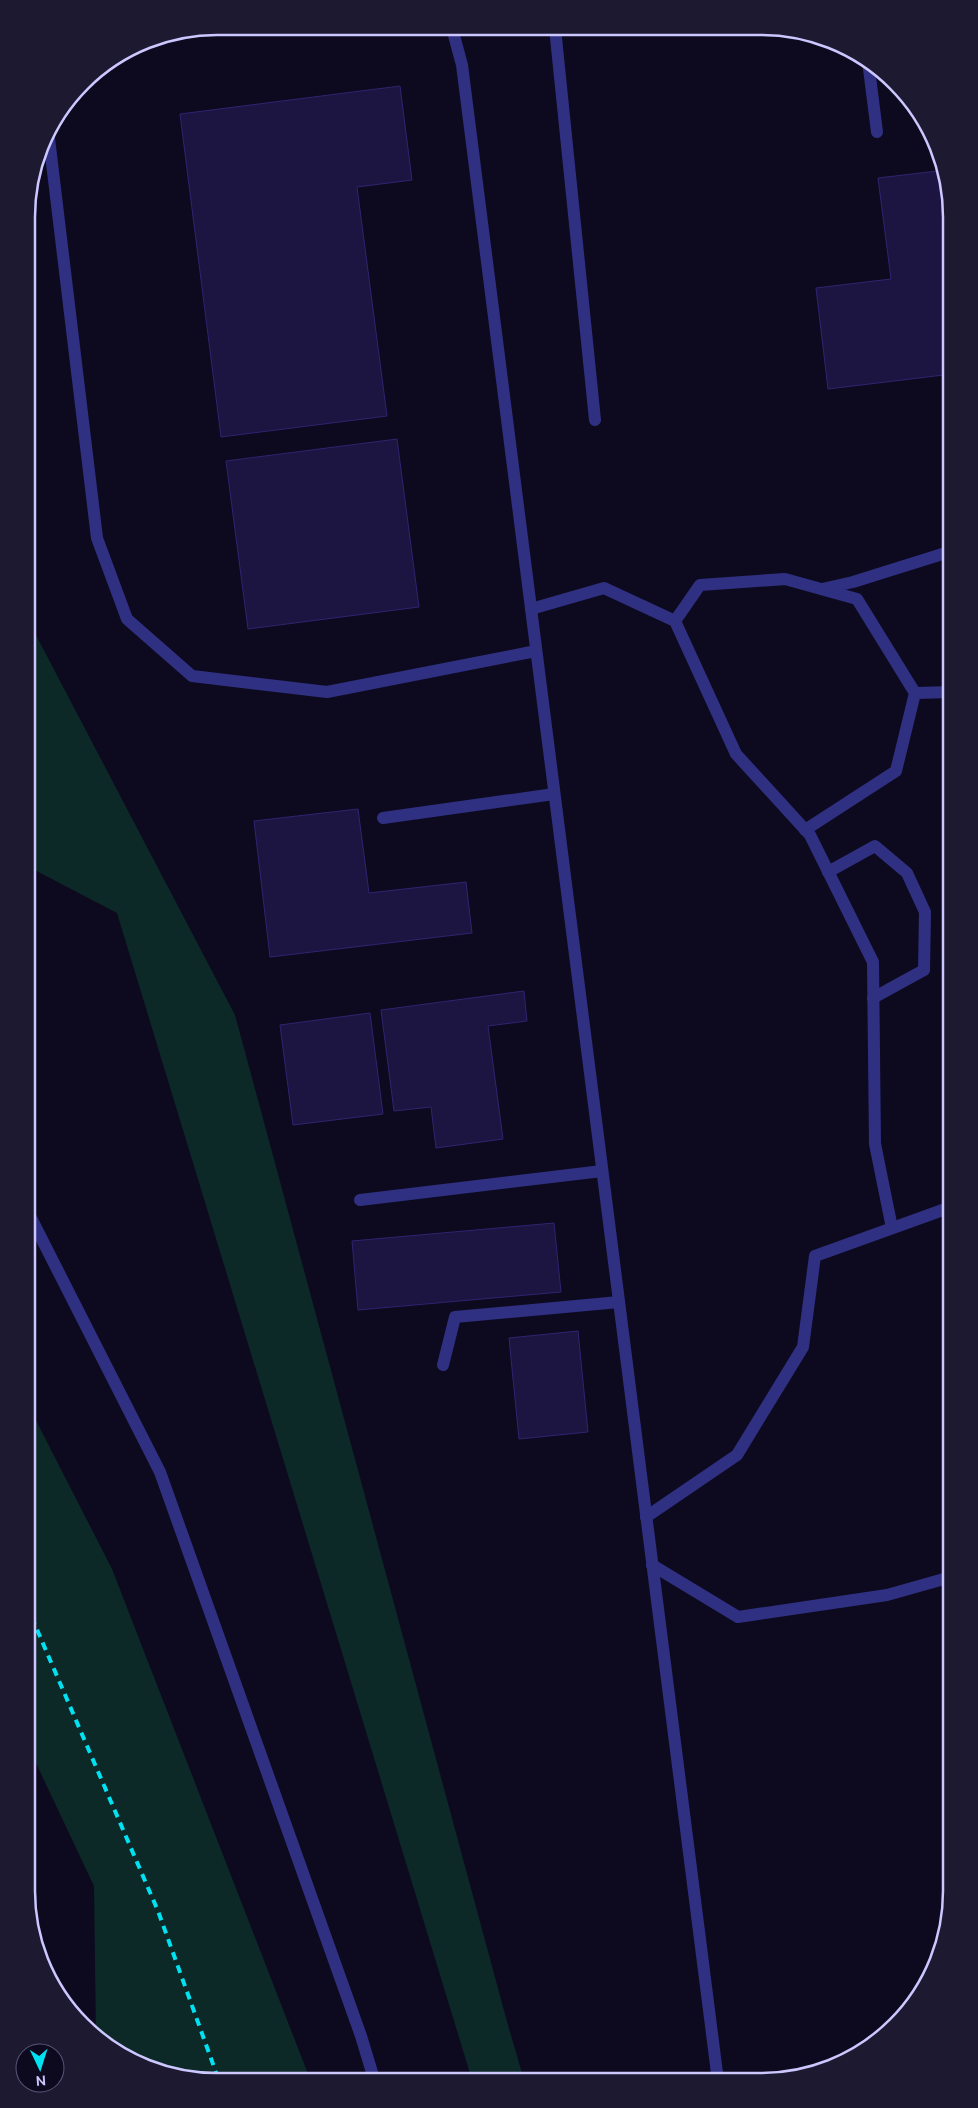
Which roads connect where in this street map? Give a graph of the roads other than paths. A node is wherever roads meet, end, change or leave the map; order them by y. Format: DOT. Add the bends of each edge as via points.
graph roads {
  1 [pos="454,35"];
  2 [pos="556,35"];
  3 [pos="869,71"];
  4 [pos="877,132"];
  5 [pos="50,145"];
  6 [pos="595,420"];
  7 [pos="943,554"];
  8 [pos="822,589"];
  9 [pos="531,609"];
  10 [pos="675,621"];
  11 [pos="536,651"];
  12 [pos="943,692"];
  13 [pos="915,693"];
  14 [pos="554,794"];
  15 [pos="384,818"];
  16 [pos="805,830"];
  17 [pos="828,872"];
  18 [pos="873,998"];
  19 [pos="602,1171"];
  20 [pos="360,1200"];
  21 [pos="943,1210"];
  22 [pos="35,1226"];
  23 [pos="892,1228"];
  24 [pos="619,1302"];
  25 [pos="443,1365"];
  26 [pos="646,1517"];
  27 [pos="652,1564"];
  28 [pos="943,1579"];
  29 [pos="372,2073"];
  30 [pos="717,2073"];
  1 -- 9 [label="street" via="462,65"];
  2 -- 6 [label="street"];
  3 -- 4 [label="street"];
  5 -- 11 [label="street" via="97,538 127,619 192,676 327,692"];
  7 -- 8 [label="street"];
  8 -- 10 [label="street" via="785,580 700,586"];
  8 -- 13 [label="street" via="857,599"];
  9 -- 10 [label="street" via="604,588"];
  9 -- 11 [label="street"];
  10 -- 16 [label="street" via="736,754"];
  11 -- 14 [label="street"];
  12 -- 13 [label="street"];
  13 -- 16 [label="street" via="896,771"];
  14 -- 15 [label="street"];
  14 -- 19 [label="street"];
  16 -- 17 [label="street"];
  17 -- 18 [label="street" via="873,962"];
  17 -- 18 [label="street" via="875,846 907,873 925,912 924,970"];
  18 -- 23 [label="street" via="875,1144"];
  19 -- 20 [label="street"];
  19 -- 24 [label="street"];
  21 -- 23 [label="street"];
  22 -- 29 [label="street" via="160,1472"];
  23 -- 26 [label="street" via="815,1256 802,1347 737,1455"];
  24 -- 25 [label="street" via="455,1316"];
  24 -- 26 [label="street"];
  26 -- 27 [label="street"];
  27 -- 28 [label="street" via="738,1617 887,1595"];
  27 -- 30 [label="street"];
}
